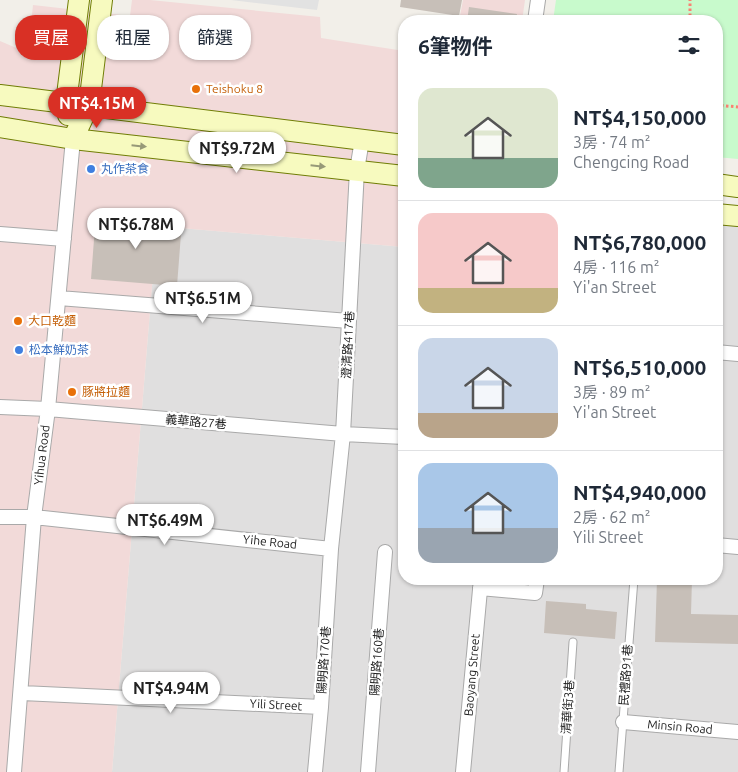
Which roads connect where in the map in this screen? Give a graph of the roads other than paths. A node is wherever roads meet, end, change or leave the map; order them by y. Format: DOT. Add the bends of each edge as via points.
graph roads {
  1 [pos="78,0"];
  2 [pos="102,0"];
  3 [pos="538,0"];
  4 [pos="535,15"];
  5 [pos="0,95"];
  6 [pos="66,103"];
  7 [pos="89,105"];
  8 [pos="0,127"];
  9 [pos="74,139"];
  10 [pos="362,140"];
  11 [pos="398,144"];
  12 [pos="358,170"];
  13 [pos="398,175"];
  14 [pos="723,185"];
  15 [pos="738,187"];
  16 [pos="723,215"];
  17 [pos="738,216"];
  18 [pos="0,234"];
  19 [pos="64,239"];
  20 [pos="59,298"];
  21 [pos="349,321"];
  22 [pos="723,353"];
  23 [pos="738,354"];
  24 [pos="0,407"];
  25 [pos="48,409"];
  26 [pos="343,434"];
  27 [pos="398,437"];
  28 [pos="0,517"];
  29 [pos="34,517"];
  30 [pos="723,546"];
  31 [pos="738,547"];
  32 [pos="331,549"];
  33 [pos="385,552"];
  34 [pos="481,585"];
  35 [pos="492,585"];
  36 [pos="536,585"];
  37 [pos="634,585"];
  38 [pos="572,642"];
  39 [pos="22,693"];
  40 [pos="321,707"];
  41 [pos="623,722"];
  42 [pos="738,732"];
  43 [pos="14,772"];
  44 [pos="315,772"];
  45 [pos="368,772"];
  46 [pos="462,772"];
  47 [pos="564,772"];
  48 [pos="619,772"];
  1 -- 6 [label="main road"];
  2 -- 7 [label="main road"];
  3 -- 4 [label="street"];
  5 -- 6 [label="main road"];
  6 -- 7 [label="main road"];
  6 -- 9 [label="main road"];
  7 -- 9 [label="main road"];
  7 -- 10 [label="main road"];
  8 -- 9 [label="main road"];
  9 -- 12 [label="main road, one-way"];
  9 -- 19 [label="street, Yihua Road"];
  10 -- 11 [label="main road"];
  10 -- 12 [label="street, 澄清路417巷"];
  12 -- 13 [label="main road"];
  12 -- 21 [label="street, 澄清路417巷"];
  14 -- 15 [label="main road"];
  16 -- 17 [label="main road"];
  18 -- 19 [label="street"];
  19 -- 20 [label="street, Yihua Road"];
  20 -- 21 [label="street"];
  20 -- 25 [label="street, Yihua Road"];
  21 -- 26 [label="street, 澄清路417巷"];
  22 -- 23 [label="street"];
  24 -- 25 [label="street, 義華路27巷"];
  25 -- 26 [label="street, 義華路27巷"];
  25 -- 29 [label="street, Yihua Road"];
  26 -- 27 [label="street, 義華路27巷"];
  26 -- 32 [label="street, 澄清路417巷"];
  28 -- 29 [label="street, Yihe Road"];
  29 -- 32 [label="street, Yihe Road"];
  29 -- 39 [label="street, Yihua Road"];
  30 -- 31 [label="street"];
  32 -- 40 [label="street, 陽明路170巷"];
  33 -- 45 [label="street, 陽明路160巷"];
  34 -- 46 [label="street, Baoyang Street"];
  35 -- 36 [label="street" via="535,593"];
  37 -- 41 [label="lane, 民禮路91巷"];
  38 -- 47 [label="lane, 清華街3巷"];
  39 -- 40 [label="street, Yili Street"];
  39 -- 43 [label="street, Yihua Road"];
  40 -- 44 [label="street, 陽明路170巷"];
  41 -- 42 [label="street, Minsin Road"];
  41 -- 48 [label="lane, 民禮路91巷"];
}
